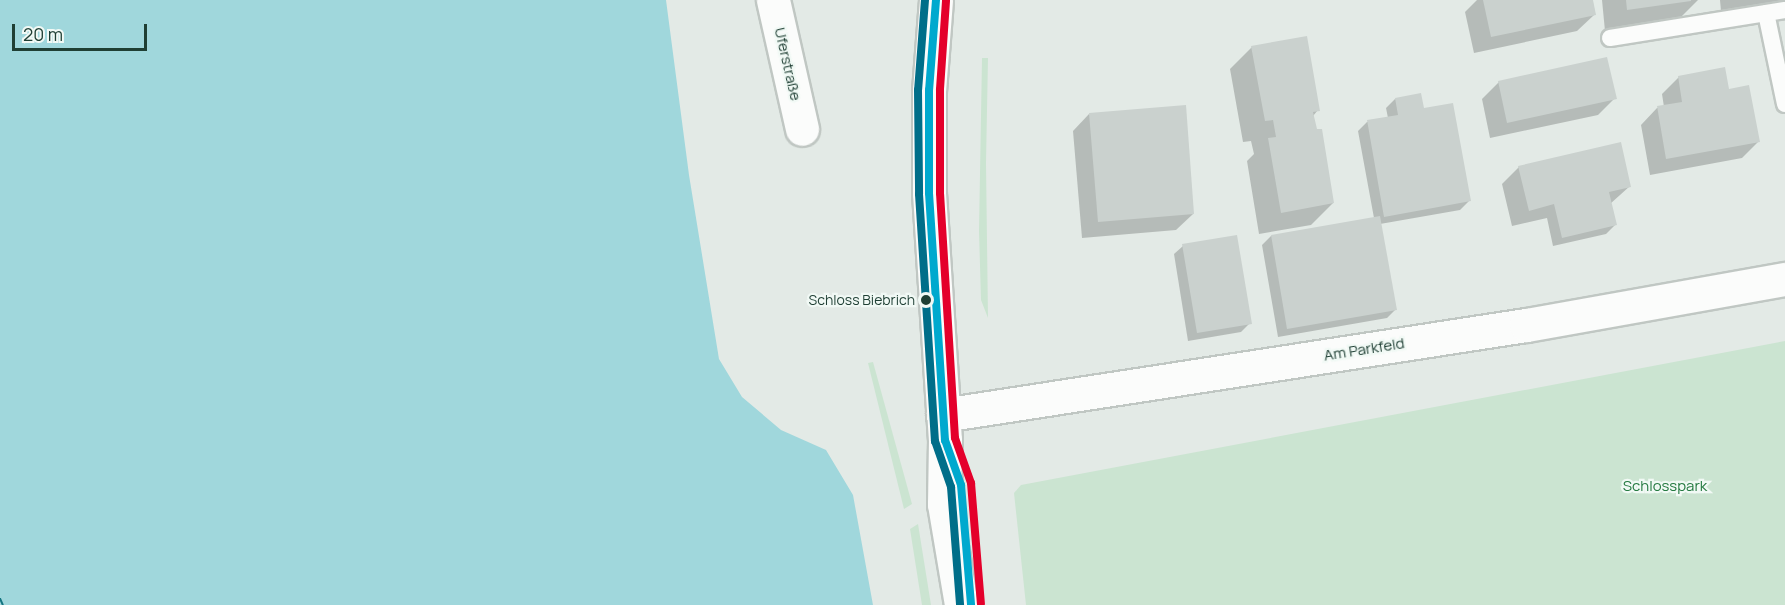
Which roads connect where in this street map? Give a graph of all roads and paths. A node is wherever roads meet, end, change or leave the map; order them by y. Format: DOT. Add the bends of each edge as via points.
graph roads {
  1 [pos="773,0"];
  2 [pos="936,0"];
  3 [pos="1785,10"];
  4 [pos="1766,13"];
  5 [pos="1610,38"];
  6 [pos="1785,104"];
  7 [pos="802,129"];
  8 [pos="1785,279"];
  9 [pos="944,427"];
  10 [pos="961,605"];
  11 [pos="971,605"];
  1 -- 7 [label="street, Uferstraße"];
  2 -- 9 [label="street" via="929,90 929,194"];
  3 -- 4 [label="lane"];
  4 -- 5 [label="lane"];
  4 -- 6 [label="lane"];
  8 -- 9 [label="street, Am Parkfeld"];
  9 -- 10 [label="street" via="944,504"];
  9 -- 11 [label="street" via="961,485"];
}
